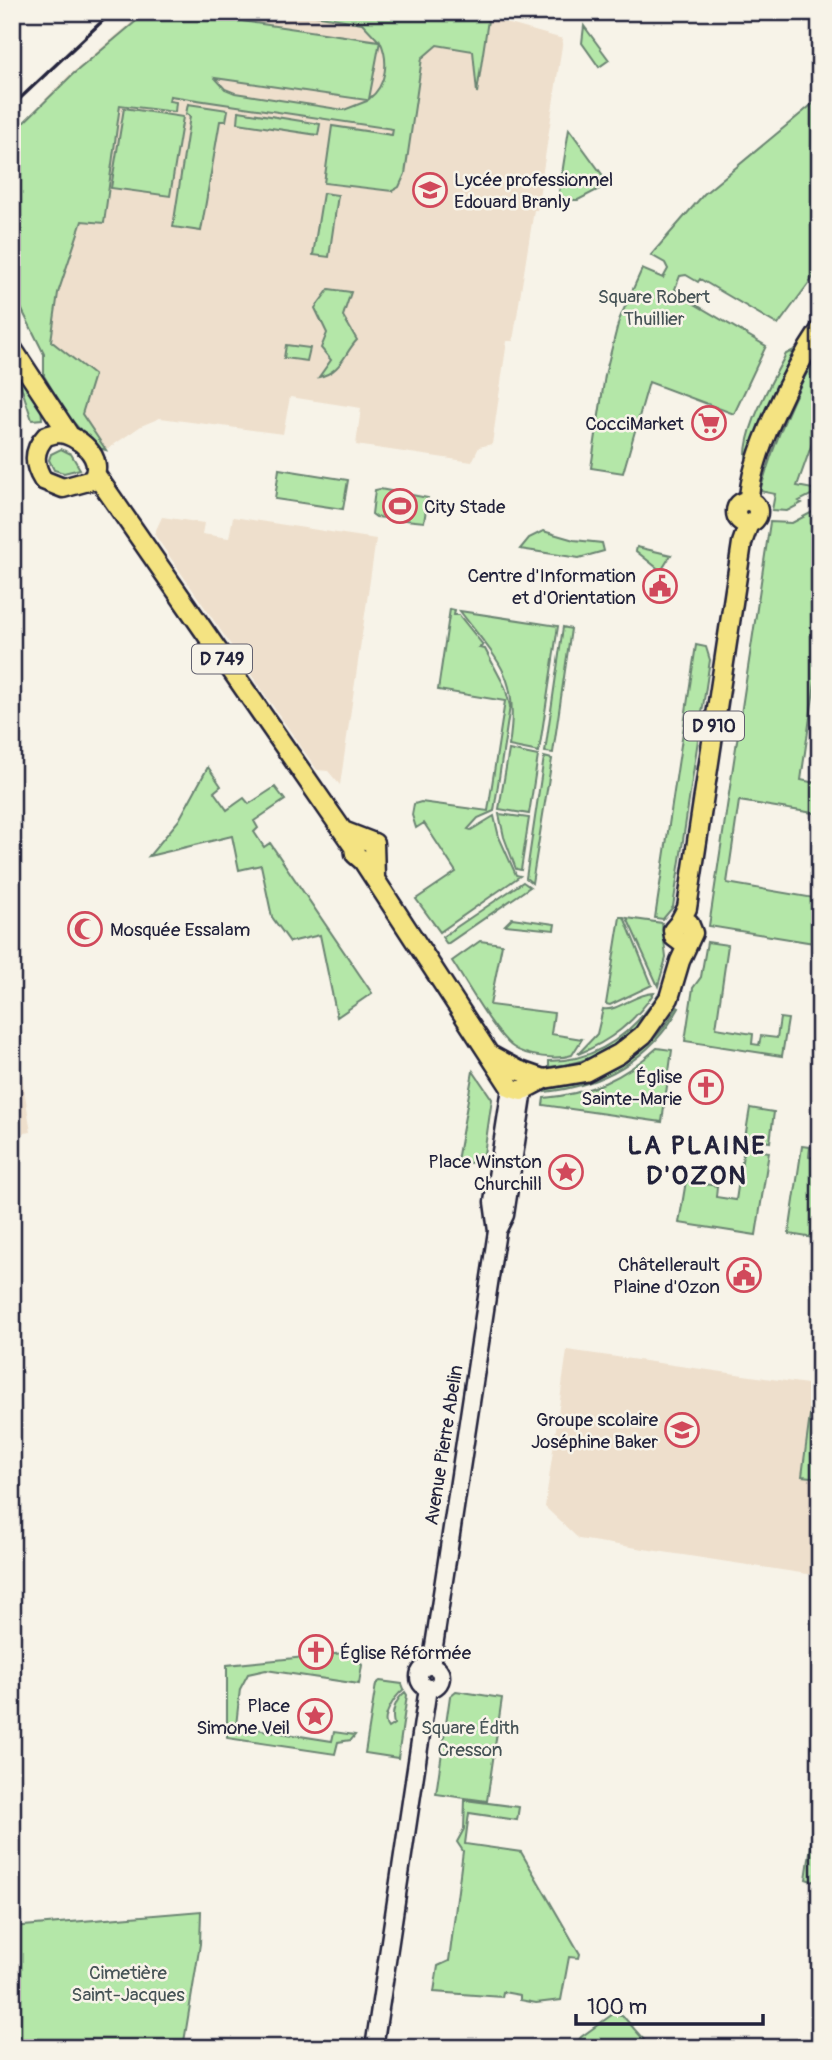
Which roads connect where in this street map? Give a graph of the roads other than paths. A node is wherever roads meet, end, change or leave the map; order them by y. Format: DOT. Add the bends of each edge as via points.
graph roads {
  1 [pos="820,330"];
  2 [pos="12,348"];
  3 [pos="46,395"];
  4 [pos="68,433"];
  5 [pos="46,436"];
  6 [pos="95,483"];
  7 [pos="519,1082"];
  8 [pos="374,2048"];
  1 -- 7 [label="main road, D 910" via="782,397 764,442 749,501 758,513 744,522 680,961 662,1011 631,1046 585,1072"];
  2 -- 3 [label="main road"];
  3 -- 4 [label="main road"];
  3 -- 5 [label="main road"];
  4 -- 5 [label="main road"];
  4 -- 6 [label="main road" via="95,463"];
  5 -- 6 [label="main road" via="35,457 43,480 63,488"];
  6 -- 7 [label="main road, D 749" via="340,830 363,851 375,880 492,1056"];
  7 -- 8 [label="main road, Avenue Pierre Abelin" via="494,1202 497,1231 431,1666 424,1667 419,1676 428,1688"];
}
